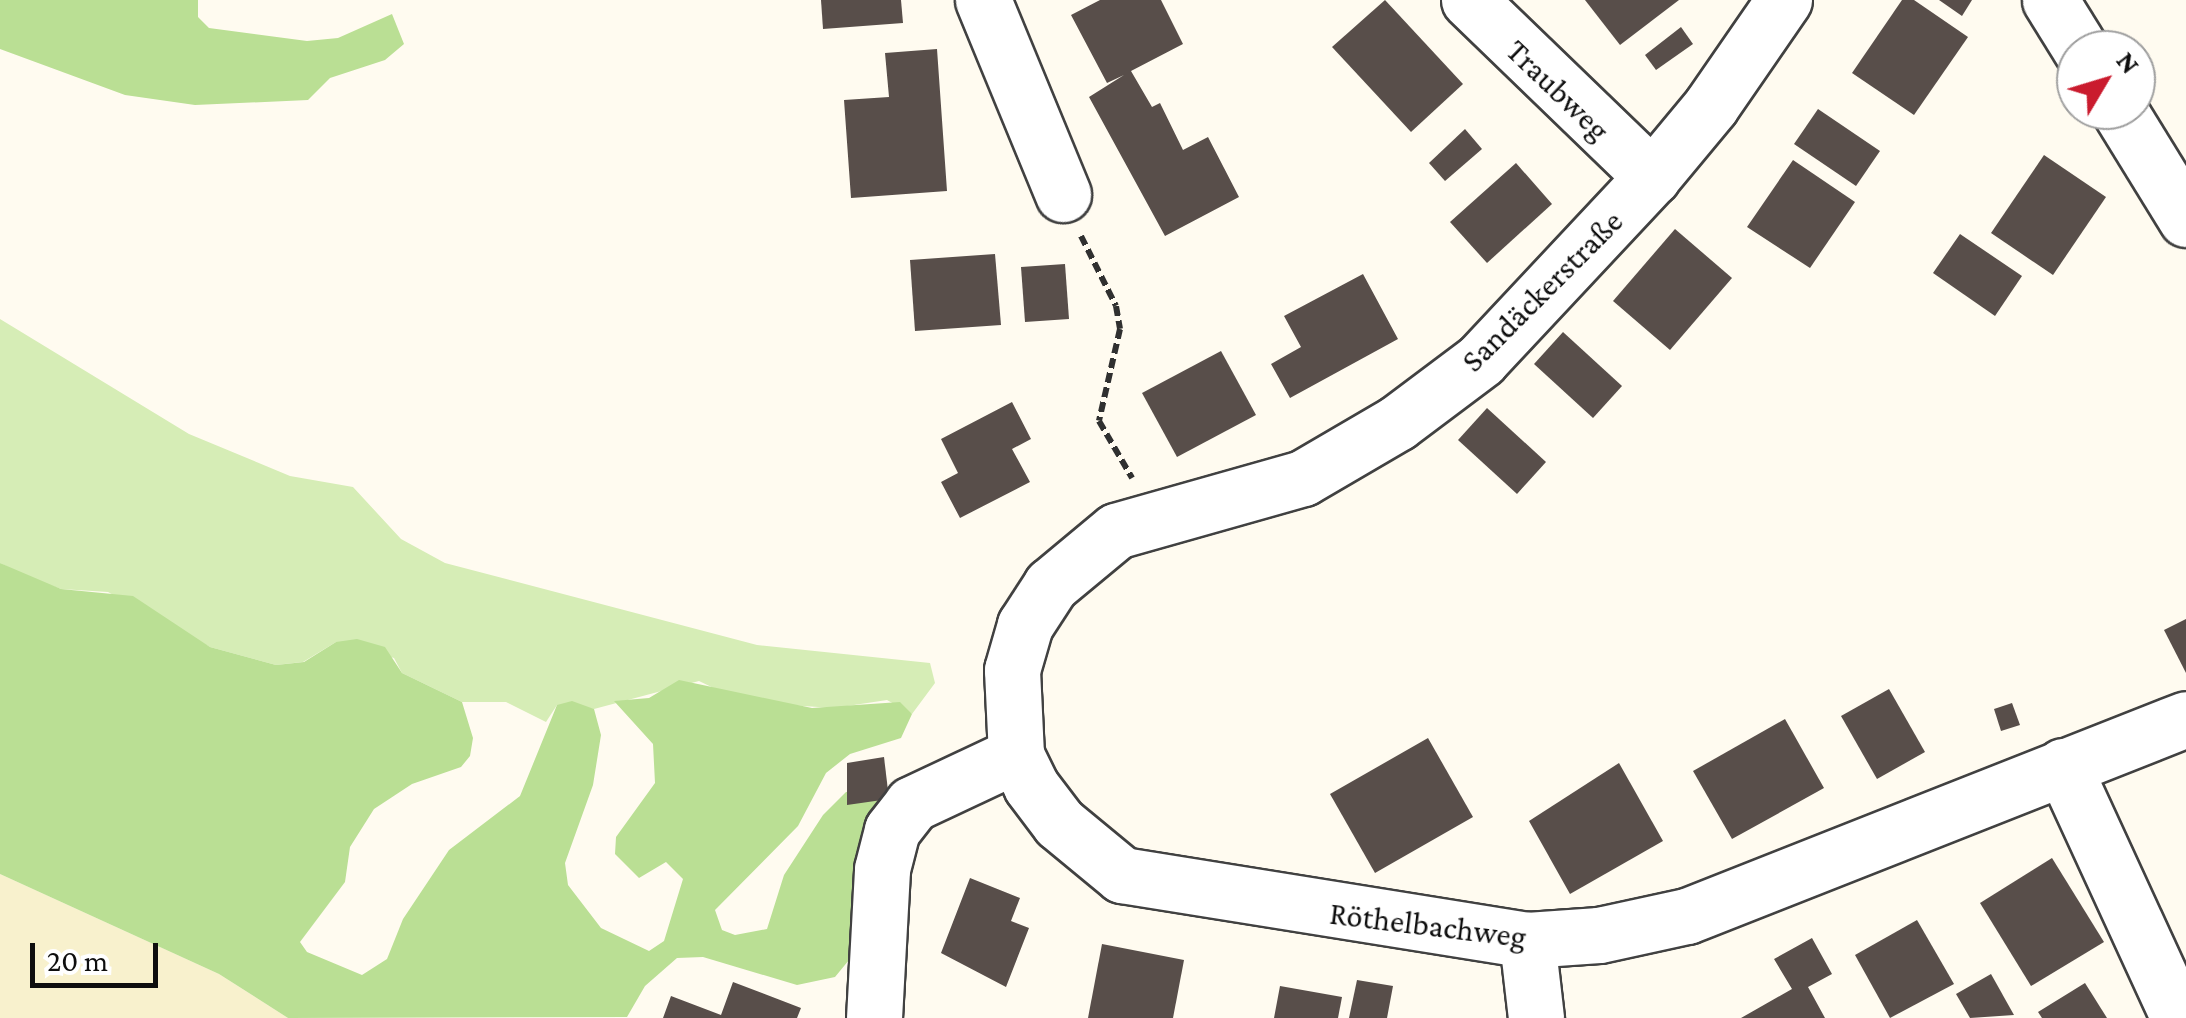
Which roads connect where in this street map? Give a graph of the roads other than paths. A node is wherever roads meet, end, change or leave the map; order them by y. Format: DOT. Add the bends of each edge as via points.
graph roads {
  1 [pos="984,0"];
  2 [pos="1468,0"];
  3 [pos="1784,0"];
  4 [pos="2050,0"];
  5 [pos="2069,30"];
  6 [pos="2131,130"];
  7 [pos="1652,176"];
  8 [pos="1063,194"];
  9 [pos="2186,220"];
  10 [pos="2186,719"];
  11 [pos="2063,766"];
  12 [pos="1024,770"];
  13 [pos="1527,940"];
  14 [pos="874,1018"];
  15 [pos="1536,1018"];
  16 [pos="2179,1018"];
  1 -- 8 [label="street"];
  2 -- 7 [label="street, Traubweg"];
  3 -- 7 [label="street, Sandäckerstraße" via="1711,106"];
  4 -- 5 [label="street"];
  6 -- 9 [label="street"];
  7 -- 12 [label="street, Sandäckerstraße" via="1480,360 1397,423 1303,478 1157,517 1081,555 1026,625 1012,670"];
  10 -- 11 [label="street, Röthelbachweg"];
  11 -- 13 [label="street, Röthelbachweg" via="1687,916"];
  11 -- 16 [label="street"];
  12 -- 13 [label="street, Röthelbachweg" via="1059,823 1122,875"];
  12 -- 14 [label="street" via="912,804 892,830 882,869"];
  13 -- 15 [label="street"];
}
